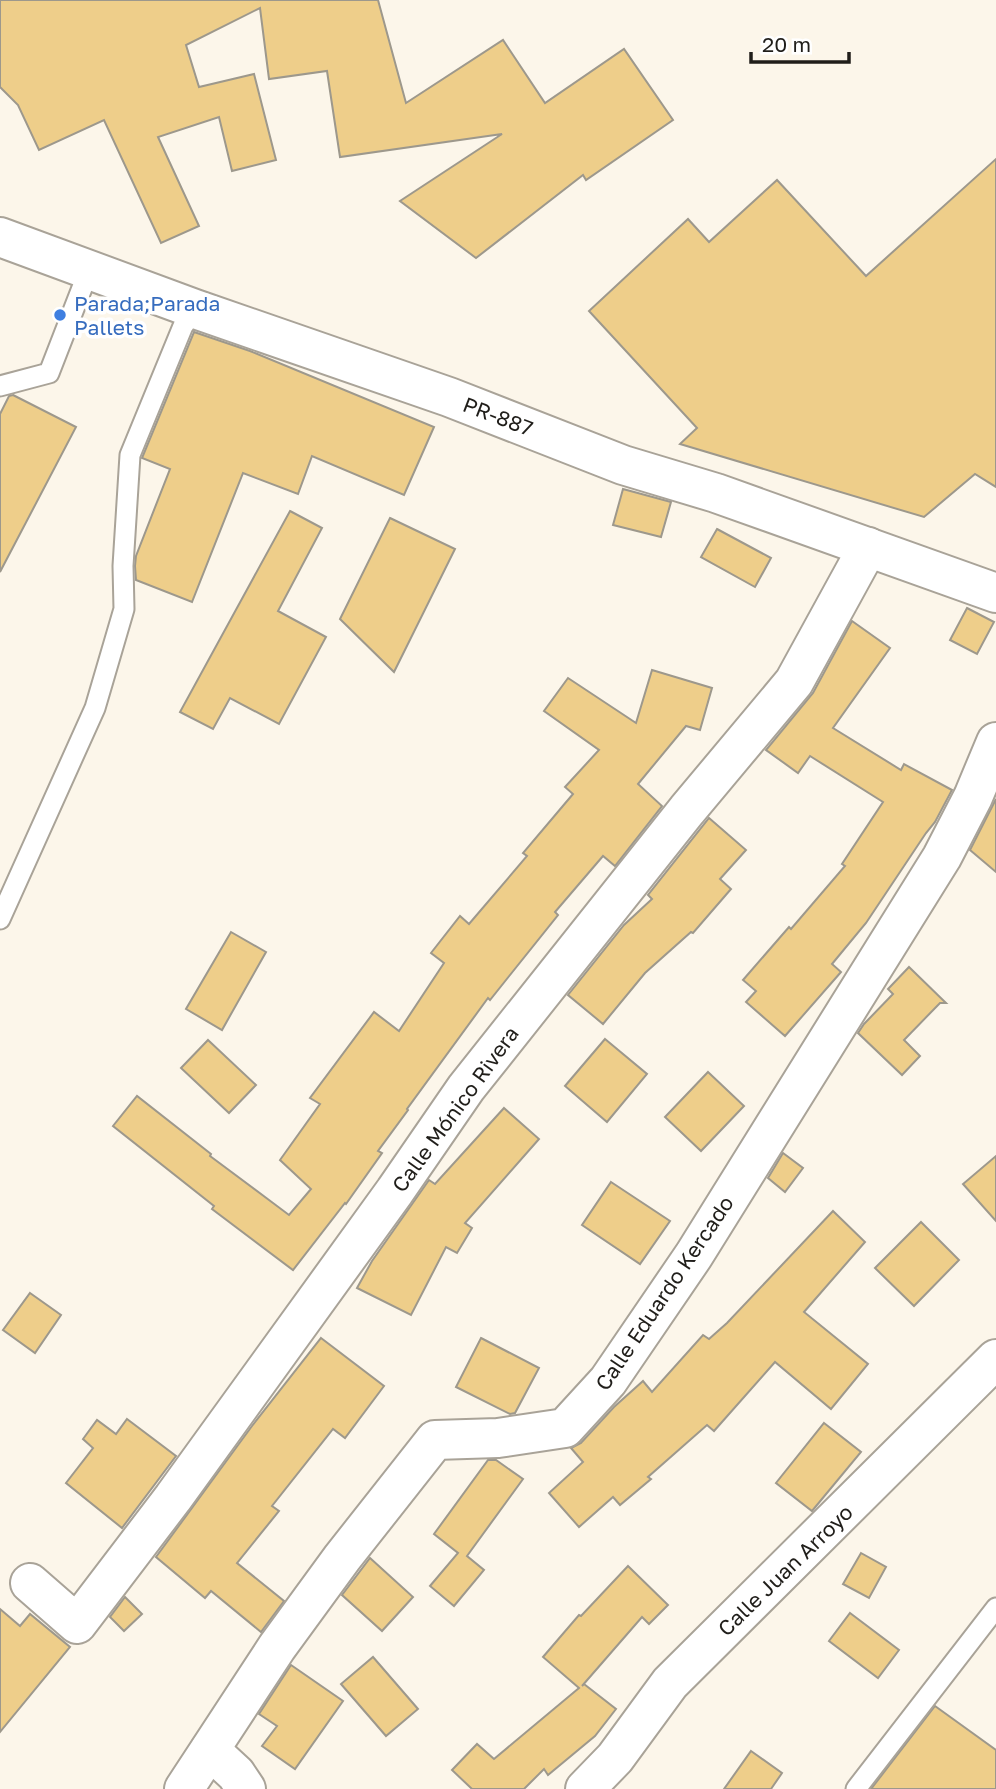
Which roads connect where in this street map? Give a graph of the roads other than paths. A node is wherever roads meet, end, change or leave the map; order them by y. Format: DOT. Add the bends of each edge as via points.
graph roads {
  1 [pos="0,237"];
  2 [pos="89,270"];
  3 [pos="195,309"];
  4 [pos="0,386"];
  5 [pos="868,547"];
  6 [pos="996,593"];
  7 [pos="996,742"];
  8 [pos="0,919"];
  9 [pos="996,1359"];
  10 [pos="30,1583"];
  11 [pos="996,1608"];
  12 [pos="210,1750"];
  13 [pos="184,1789"];
  14 [pos="246,1789"];
  15 [pos="585,1789"];
  16 [pos="856,1789"];
  1 -- 2 [label="street, PR-887"];
  2 -- 3 [label="street, PR-887"];
  2 -- 4 [label="lane" via="50,373"];
  3 -- 5 [label="street, PR-887" via="449,397 623,466 716,493"];
  3 -- 8 [label="lane" via="183,326 130,455 124,609 94,708"];
  5 -- 6 [label="street, PR-887"];
  5 -- 10 [label="street, Calle Mónico Rivera" via="794,682 466,1088 173,1498 77,1624"];
  7 -- 12 [label="street, Calle Eduardo Kercado" via="942,857 694,1255 608,1381 565,1428 498,1438 436,1440 277,1647"];
  9 -- 15 [label="street, Calle Juan Arroyo" via="670,1683 615,1758"];
  11 -- 16 [label="lane"];
  12 -- 13 [label="street, Calle Eduardo Kercado"];
  12 -- 14 [label="street"];
}
